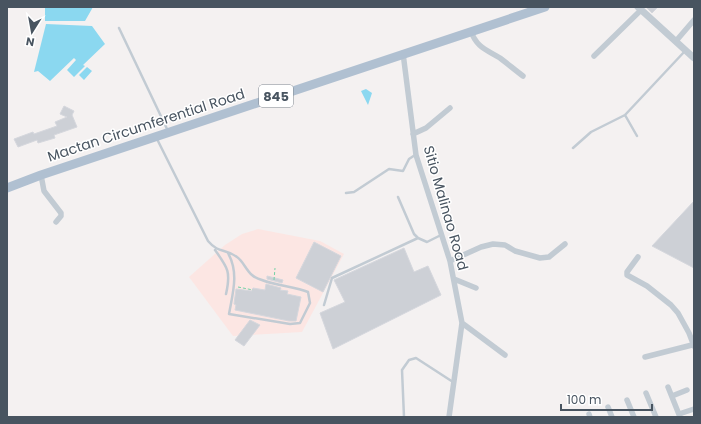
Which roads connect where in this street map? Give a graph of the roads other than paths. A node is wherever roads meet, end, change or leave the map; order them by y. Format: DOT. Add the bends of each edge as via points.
graph roads {
  1 [pos="545,7"];
  2 [pos="639,8"];
  3 [pos="694,20"];
  4 [pos="119,28"];
  5 [pos="471,31"];
  6 [pos="676,41"];
  7 [pos="686,50"];
  8 [pos="403,53"];
  9 [pos="594,56"];
  10 [pos="694,58"];
  11 [pos="523,76"];
  12 [pos="450,108"];
  13 [pos="625,115"];
  14 [pos="169,132"];
  15 [pos="413,134"];
  16 [pos="637,136"];
  17 [pos="156,137"];
  18 [pos="573,148"];
  19 [pos="416,155"];
  20 [pos="41,175"];
  21 [pos="7,188"];
  22 [pos="346,193"];
  23 [pos="398,197"];
  24 [pos="56,222"];
  25 [pos="443,234"];
  26 [pos="418,238"];
  27 [pos="565,244"];
  28 [pos="215,249"];
  29 [pos="228,252"];
  30 [pos="638,257"];
  31 [pos="450,261"];
  32 [pos="454,279"];
  33 [pos="476,288"];
  34 [pos="226,294"];
  35 [pos="324,305"];
  36 [pos="462,323"];
  37 [pos="693,346"];
  38 [pos="506,355"];
  39 [pos="645,357"];
  40 [pos="453,382"];
  41 [pos="668,387"];
  42 [pos="687,390"];
  43 [pos="646,393"];
  44 [pos="672,396"];
  45 [pos="627,400"];
  46 [pos="608,408"];
  47 [pos="694,409"];
  48 [pos="680,416"];
  49 [pos="404,417"];
  50 [pos="449,417"];
  51 [pos="612,417"];
  52 [pos="634,417"];
  53 [pos="656,417"];
  1 -- 5 [label="main road, Mactan Circumferential Road / 845"];
  2 -- 6 [label="street"];
  2 -- 9 [label="street"];
  3 -- 6 [label="street"];
  4 -- 14 [label="lane"];
  5 -- 8 [label="main road, Mactan Circumferential Road / 845"];
  5 -- 11 [label="street" via="473,40 482,50 499,58"];
  6 -- 7 [label="street"];
  7 -- 10 [label="street"];
  7 -- 13 [label="lane"];
  8 -- 14 [label="main road, Mactan Circumferential Road / 845"];
  8 -- 15 [label="street, Sitio Malinao Road"];
  12 -- 15 [label="street" via="426,128"];
  13 -- 16 [label="lane"];
  13 -- 18 [label="lane" via="591,132"];
  14 -- 17 [label="main road, Mactan Circumferential Road / 845"];
  15 -- 19 [label="street, Sitio Malinao Road"];
  17 -- 20 [label="main road, Mactan Circumferential Road / 845"];
  17 -- 28 [label="lane" via="208,241"];
  19 -- 22 [label="lane" via="409,159 403,171 389,169 354,192"];
  19 -- 25 [label="street, Sitio Malinao Road"];
  20 -- 21 [label="main road, Mactan Circumferential Road / 845"];
  20 -- 24 [label="street" via="44,191 61,213"];
  23 -- 26 [label="lane"];
  25 -- 26 [label="lane" via="428,242"];
  25 -- 31 [label="street, Sitio Malinao Road"];
  26 -- 35 [label="lane" via="332,278"];
  27 -- 31 [label="street" via="550,257 540,258 515,251 505,245 494,244"];
  28 -- 29 [label="lane"];
  28 -- 34 [label="lane" via="227,266 229,278"];
  29 -- 29 [label="lane" via="237,257 253,276 308,292 310,302 300,323 290,324 229,314 235,281 233,263"];
  30 -- 37 [label="street" via="626,272 627,275 647,286 675,309 689,333"];
  31 -- 32 [label="street, Sitio Malinao Road"];
  32 -- 33 [label="street"];
  32 -- 36 [label="street, Sitio Malinao Road"];
  36 -- 38 [label="street"];
  36 -- 40 [label="street, Sitio Malinao Road"];
  37 -- 39 [label="street"];
  40 -- 49 [label="lane" via="416,358 409,360 402,370"];
  40 -- 50 [label="street, Sitio Malinao Road"];
  41 -- 44 [label="street"];
  42 -- 44 [label="street"];
  43 -- 53 [label="street"];
  44 -- 48 [label="street"];
  45 -- 52 [label="street"];
  46 -- 51 [label="street"];
  47 -- 48 [label="street"];
}
